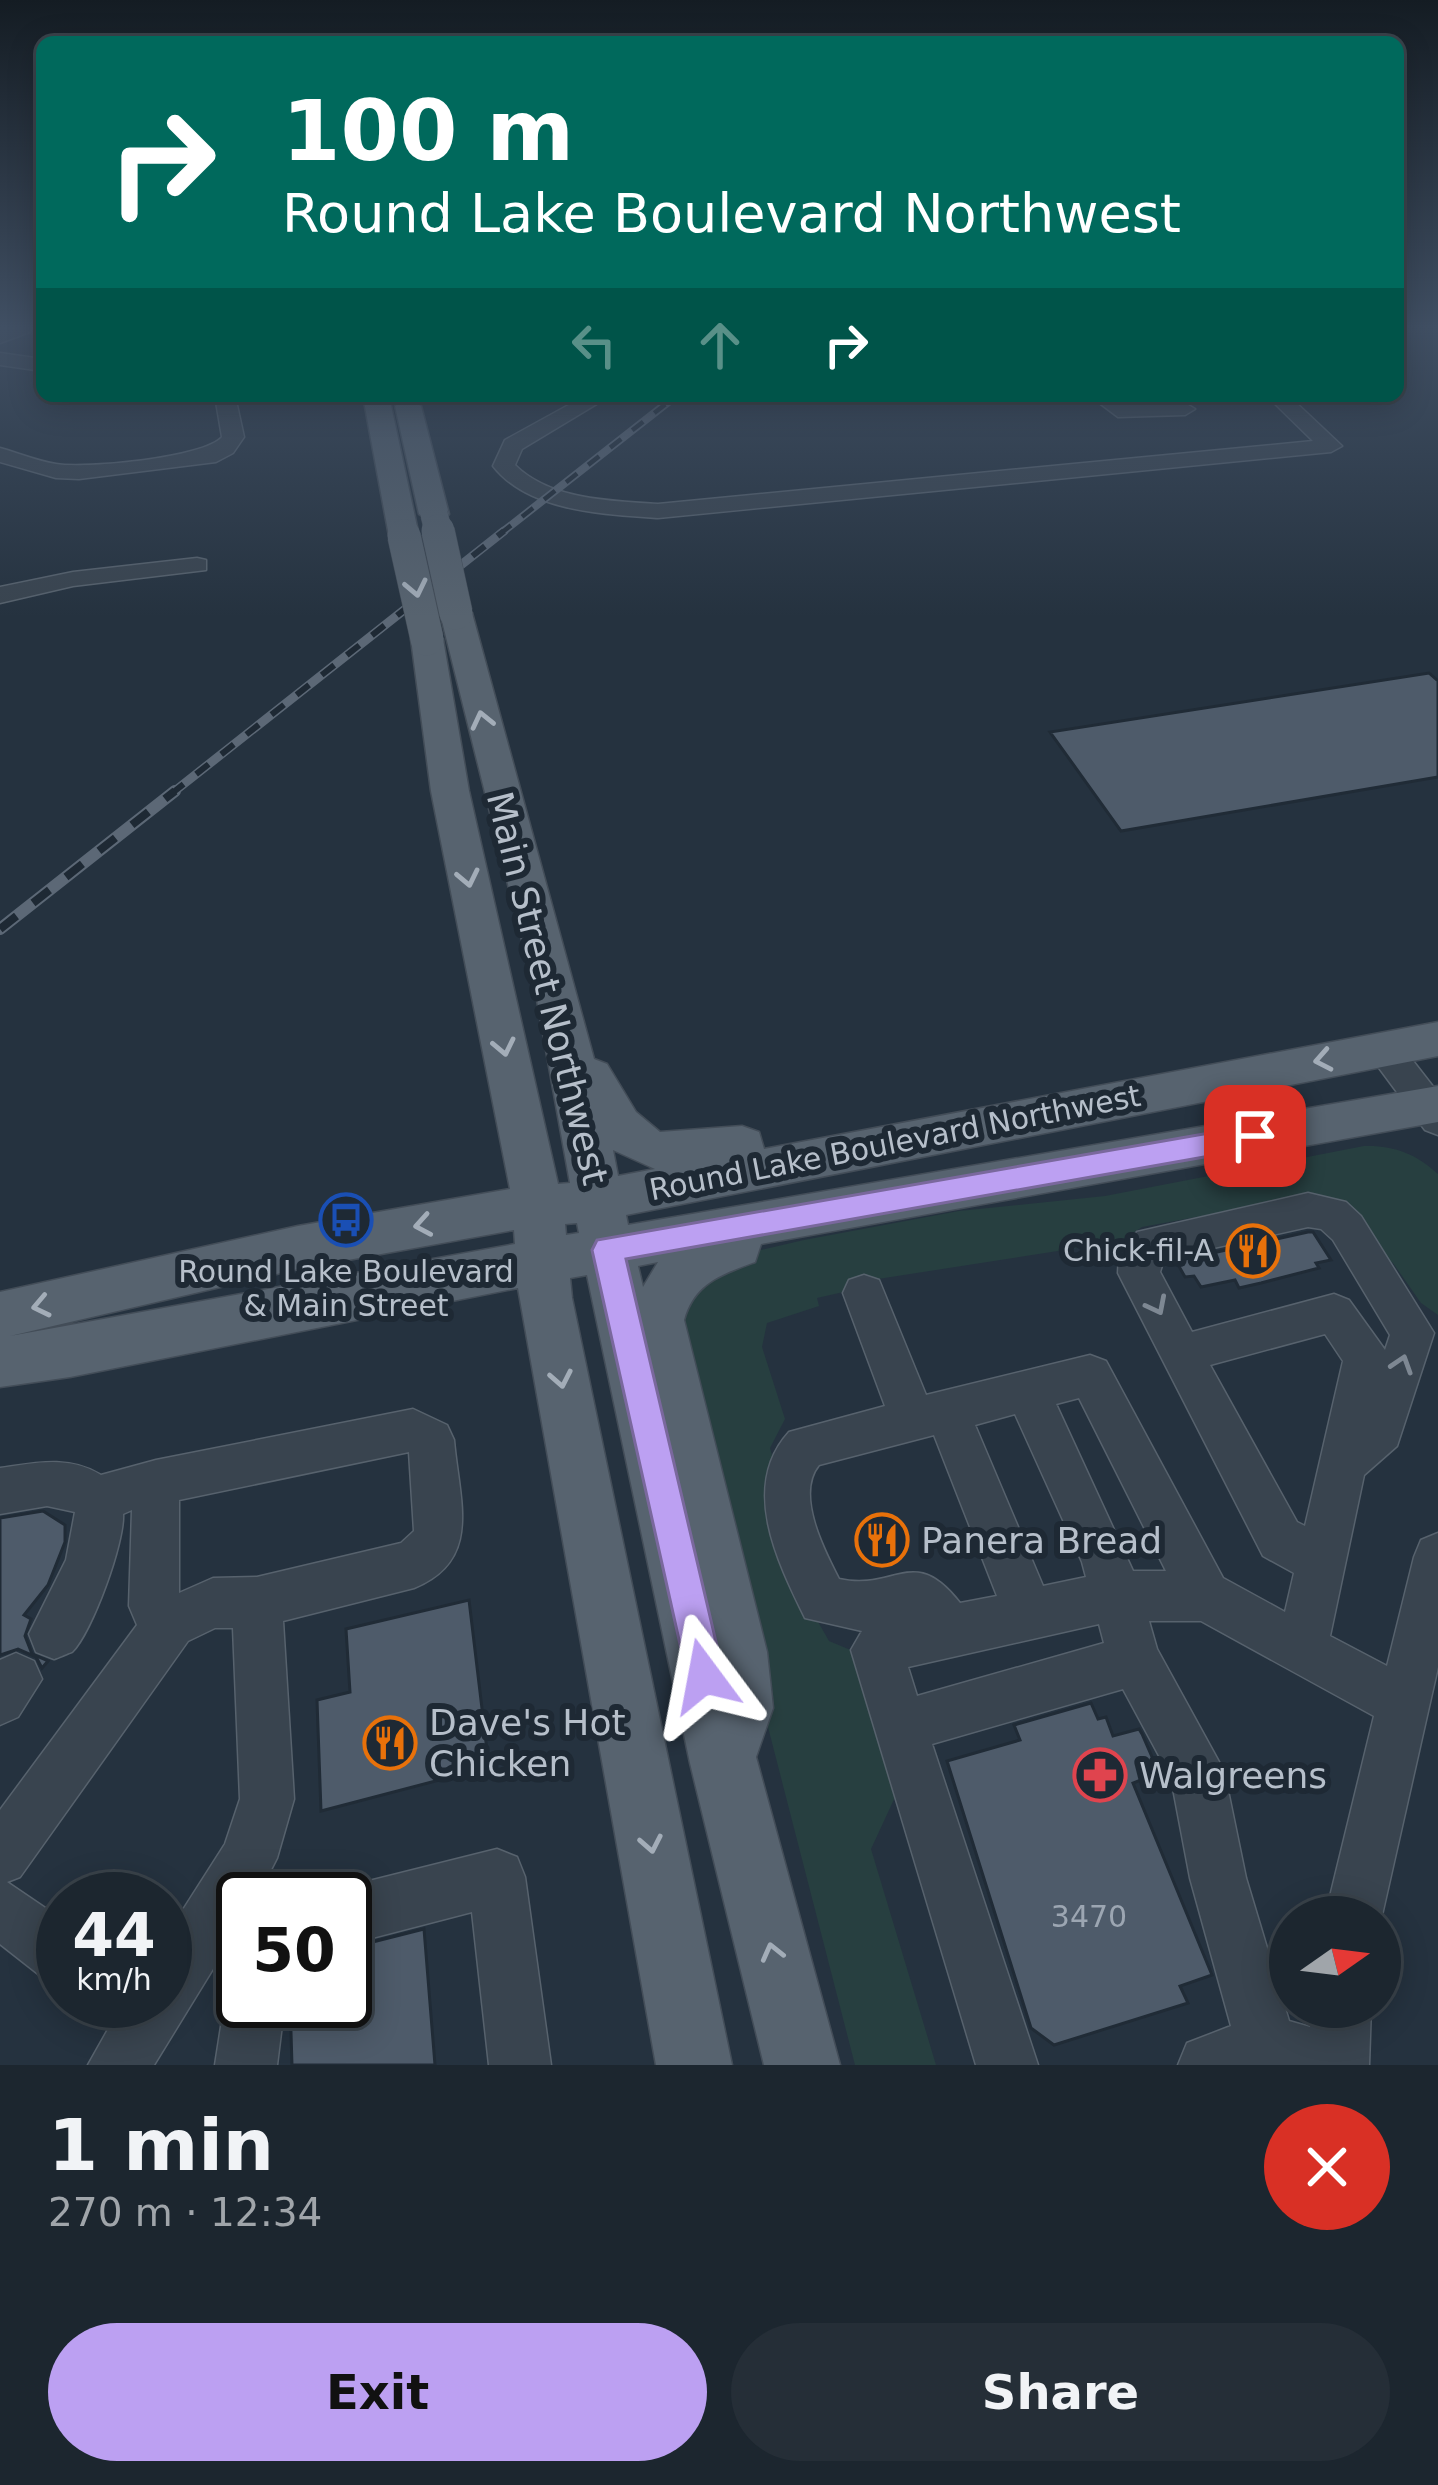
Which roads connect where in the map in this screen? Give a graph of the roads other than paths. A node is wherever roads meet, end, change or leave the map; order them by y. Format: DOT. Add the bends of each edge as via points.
graph roads {
  1 [pos="231,424"];
  2 [pos="382,424"];
  3 [pos="413,424"];
  4 [pos="550,424"];
  5 [pos="1201,424"];
  6 [pos="1308,424"];
  7 [pos="0,455"];
  8 [pos="1234,455"];
  9 [pos="196,566"];
  10 [pos="0,595"];
  11 [pos="441,626"];
  12 [pos="1438,1039"];
  13 [pos="568,1047"];
  14 [pos="1383,1049"];
  15 [pos="1434,1110"];
  16 [pos="1048,1112"];
  17 [pos="873,1203"];
  18 [pos="604,1225"];
  19 [pos="539,1234"];
  20 [pos="864,1293"];
  21 [pos="0,1315"];
  22 [pos="1181,1354"];
  23 [pos="0,1362"];
  24 [pos="1027,1391"];
  25 [pos="930,1416"];
  26 [pos="1345,1461"];
  27 [pos="155,1482"];
  28 [pos="0,1491"];
  29 [pos="97,1503"];
  30 [pos="1438,1557"];
  31 [pos="1318,1560"];
  32 [pos="1113,1596"];
  33 [pos="1205,1596"];
  34 [pos="257,1602"];
  35 [pos="1029,1614"];
  36 [pos="170,1623"];
  37 [pos="950,1631"];
  38 [pos="54,1634"];
  39 [pos="1302,1649"];
  40 [pos="1135,1660"];
  41 [pos="1404,1704"];
  42 [pos="900,1727"];
  43 [pos="724,1763"];
  44 [pos="0,1857"];
  45 [pos="1359,1896"];
  46 [pos="0,1908"];
  47 [pos="372,1909"];
  48 [pos="36,1935"];
  49 [pos="192,1943"];
  50 [pos="251,2028"];
  51 [pos="1339,2028"];
  52 [pos="1266,2044"];
  53 [pos="246,2065"];
  54 [pos="520,2065"];
  55 [pos="694,2065"];
  56 [pos="802,2065"];
  57 [pos="1007,2065"];
  58 [pos="1210,2065"];
  59 [pos="1335,2065"];
  1 -- 7 [label="street" via="225,448 208,457 56,472"];
  2 -- 11 [label="main road, one-way, bridge" via="404,536"];
  3 -- 11 [label="main road, bridge" via="434,514"];
  4 -- 8 [label="street" via="513,445 504,466 510,476 597,503 676,512"];
  5 -- 8 [label="street"];
  6 -- 8 [label="street" via="1331,446"];
  9 -- 10 [label="street"];
  13 -- 11 [label="main road, Main Street Northwest, one-way"];
  11 -- 19 [label="main road, Main Street Northwest, one-way" via="450,791"];
  12 -- 14 [label="main road, Round Lake Boulevard Northwest"];
  13 -- 16 [label="main road" via="586,1065 617,1129 646,1150 693,1153 976,1109"];
  13 -- 18 [label="main road, Main Street Northwest"];
  14 -- 15 [label="street"];
  14 -- 16 [label="main road, Round Lake Boulevard Northwest, one-way"];
  15 -- 17 [label="main road, Round Lake Boulevard Northwest"];
  16 -- 18 [label="main road, Round Lake Boulevard Northwest"];
  17 -- 18 [label="main road, Round Lake Boulevard Northwest"];
  17 -- 43 [label="main road" via="835,1223 700,1256 661,1300 657,1320 735,1652 740,1708"];
  18 -- 19 [label="main road, Round Lake Boulevard Northwest"];
  18 -- 43 [label="main road, Main Street Northwest"];
  19 -- 21 [label="main road, Round Lake Boulevard Northwest, one-way" via="370,1234"];
  19 -- 23 [label="main road, Round Lake Boulevard Northwest" via="91,1349"];
  19 -- 55 [label="main road, Main Street Northwest, one-way"];
  20 -- 25 [label="street"];
  22 -- 26 [label="street" via="1334,1313 1366,1357"];
  26 -- 22 [label="street, one-way" via="1381,1431 1412,1334 1332,1214 1309,1210 1152,1244 1140,1255 1139,1273"];
  22 -- 31 [label="street" via="1280,1539"];
  24 -- 25 [label="street"];
  24 -- 32 [label="street" via="1105,1559"];
  24 -- 33 [label="street" via="1090,1375"];
  25 -- 35 [label="street"];
  25 -- 37 [label="street" via="805,1447 789,1467 789,1500 823,1600 853,1606 923,1596"];
  26 -- 31 [label="street"];
  27 -- 29 [label="street"];
  27 -- 34 [label="street" via="413,1430 431,1440 439,1541 428,1554"];
  27 -- 36 [label="street" via="154,1606"];
  28 -- 29 [label="street" via="47,1480 73,1485"];
  29 -- 38 [label="street" via="103,1524 96,1553"];
  30 -- 41 [label="street"];
  31 -- 39 [label="street"];
  32 -- 33 [label="street"];
  32 -- 35 [label="street"];
  32 -- 40 [label="street"];
  33 -- 39 [label="street"];
  34 -- 36 [label="street" via="212,1603"];
  34 -- 49 [label="street" via="267,1798 249,1858"];
  35 -- 37 [label="street"];
  36 -- 44 [label="street"];
  37 -- 42 [label="street" via="877,1650"];
  39 -- 41 [label="street"];
  40 -- 42 [label="street"];
  40 -- 52 [label="street" via="1197,1771"];
  41 -- 45 [label="street"];
  42 -- 57 [label="street"];
  56 -- 43 [label="main road, Main Street Northwest, one-way"];
  46 -- 48 [label="street"];
  47 -- 54 [label="street" via="496,1877"];
  50 -- 53 [label="street"];
  51 -- 59 [label="street"];
  52 -- 58 [label="street"];
  52 -- 59 [label="street"];
}
